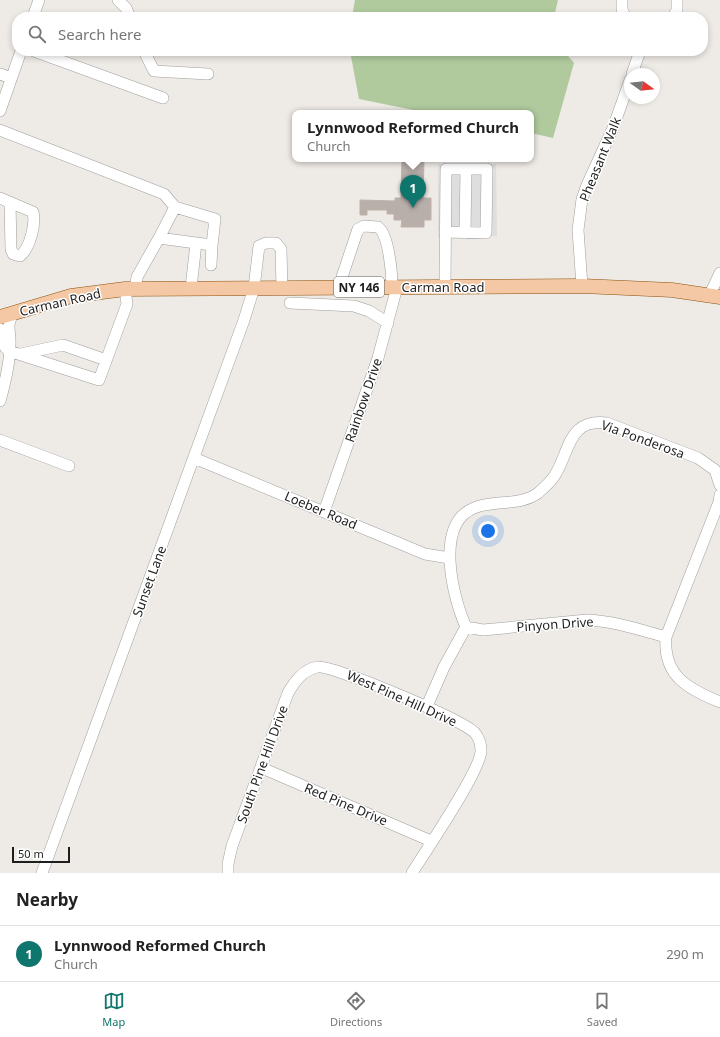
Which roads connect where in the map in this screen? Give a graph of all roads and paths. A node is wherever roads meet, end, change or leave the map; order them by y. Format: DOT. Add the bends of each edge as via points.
graph roads {
  1 [pos="39,0"];
  2 [pos="118,0"];
  3 [pos="622,0"];
  4 [pos="677,0"];
  5 [pos="35,12"];
  6 [pos="128,12"];
  7 [pos="623,12"];
  8 [pos="676,12"];
  9 [pos="19,56"];
  10 [pos="48,56"];
  11 [pos="146,56"];
  12 [pos="638,56"];
  13 [pos="634,68"];
  14 [pos="0,74"];
  15 [pos="208,74"];
  16 [pos="11,78"];
  17 [pos="624,96"];
  18 [pos="163,98"];
  19 [pos="0,111"];
  20 [pos="0,130"];
  21 [pos="466,169"];
  22 [pos="175,206"];
  23 [pos="445,232"];
  24 [pos="465,233"];
  25 [pos="158,238"];
  26 [pos="196,243"];
  27 [pos="212,245"];
  28 [pos="210,265"];
  29 [pos="720,273"];
  30 [pos="582,286"];
  31 [pos="342,287"];
  32 [pos="395,287"];
  33 [pos="444,287"];
  34 [pos="191,288"];
  35 [pos="254,288"];
  36 [pos="282,288"];
  37 [pos="130,289"];
  38 [pos="715,296"];
  39 [pos="290,303"];
  40 [pos="14,312"];
  41 [pos="0,317"];
  42 [pos="388,323"];
  43 [pos="0,329"];
  44 [pos="9,351"];
  45 [pos="20,354"];
  46 [pos="106,360"];
  47 [pos="0,401"];
  48 [pos="0,440"];
  49 [pos="194,458"];
  50 [pos="68,466"];
  51 [pos="720,485"];
  52 [pos="720,495"];
  53 [pos="324,512"];
  54 [pos="449,558"];
  55 [pos="466,627"];
  56 [pos="666,637"];
  57 [pos="316,667"];
  58 [pos="720,702"];
  59 [pos="427,706"];
  60 [pos="262,768"];
  61 [pos="431,841"];
  62 [pos="42,873"];
  63 [pos="228,873"];
  64 [pos="412,873"];
  1 -- 5 [label="street"];
  2 -- 6 [label="street"];
  3 -- 7 [label="street"];
  4 -- 8 [label="street"];
  9 -- 16 [label="street"];
  10 -- 18 [label="street"];
  11 -- 15 [label="street" via="154,71"];
  12 -- 13 [label="street"];
  14 -- 16 [label="street"];
  16 -- 19 [label="street"];
  17 -- 30 [label="street, Pheasant Walk" via="582,199 578,230"];
  20 -- 22 [label="street" via="164,194"];
  21 -- 23 [label="street" via="446,169"];
  21 -- 24 [label="street"];
  21 -- 24 [label="street" via="487,169 486,233"];
  22 -- 25 [label="street"];
  22 -- 27 [label="street" via="216,219"];
  23 -- 24 [label="street"];
  23 -- 33 [label="street"];
  25 -- 26 [label="street"];
  25 -- 37 [label="street"];
  26 -- 27 [label="street"];
  26 -- 34 [label="street"];
  27 -- 28 [label="street"];
  29 -- 38 [label="street"];
  30 -- 33 [label="main road, Carman Road / NY 146"];
  30 -- 38 [label="main road, Carman Road / NY 146" via="672,290"];
  31 -- 32 [label="main road, Carman Road / NY 146"];
  31 -- 32 [label="street, Rainbow Drive" via="342,277 358,229 364,226 378,227 384,234"];
  31 -- 36 [label="main road, Carman Road / NY 146"];
  32 -- 33 [label="main road, Carman Road / NY 146"];
  32 -- 42 [label="street, Rainbow Drive"];
  34 -- 35 [label="main road, Carman Road / NY 146"];
  34 -- 37 [label="main road, Carman Road / NY 146"];
  35 -- 36 [label="main road, Carman Road / NY 146"];
  35 -- 36 [label="street, Sunset Lane" via="259,246 266,243 276,243 281,248"];
  35 -- 49 [label="street, Sunset Lane"];
  37 -- 40 [label="main road, Carman Road / NY 146" via="71,296"];
  37 -- 46 [label="street"];
  39 -- 42 [label="street" via="354,306 369,311"];
  40 -- 41 [label="main road, Carman Road / NY 146"];
  40 -- 44 [label="street" via="9,321"];
  42 -- 53 [label="street, Rainbow Drive"];
  43 -- 44 [label="street" via="5,347"];
  44 -- 45 [label="street"];
  44 -- 47 [label="street" via="7,375"];
  45 -- 46 [label="street" via="63,345"];
  45 -- 46 [label="street" via="99,380"];
  48 -- 50 [label="street"];
  49 -- 53 [label="street, Loeber Road"];
  49 -- 62 [label="street, Sunset Lane"];
  51 -- 54 [label="street, Via Ponderosa" via="715,470 698,458 607,423 587,424 574,435 555,475 537,494 474,508 465,513 457,522 451,537"];
  52 -- 56 [label="street"];
  53 -- 54 [label="street, Loeber Road" via="425,554"];
  54 -- 55 [label="street, Via Ponderosa" via="457,600"];
  55 -- 56 [label="street, Pinyon Drive" via="483,630 587,620 621,624"];
  55 -- 59 [label="street" via="446,662"];
  56 -- 58 [label="street" via="668,660 674,673 699,694"];
  57 -- 59 [label="street, West Pine Hill Drive" via="341,672"];
  57 -- 60 [label="street, South Pine Hill Drive" via="297,678 288,692"];
  59 -- 61 [label="street, West Pine Hill Drive" via="474,732 482,750 467,784"];
  60 -- 61 [label="street, Red Pine Drive"];
  60 -- 63 [label="street, South Pine Hill Drive" via="232,846"];
  61 -- 64 [label="street"];
}
